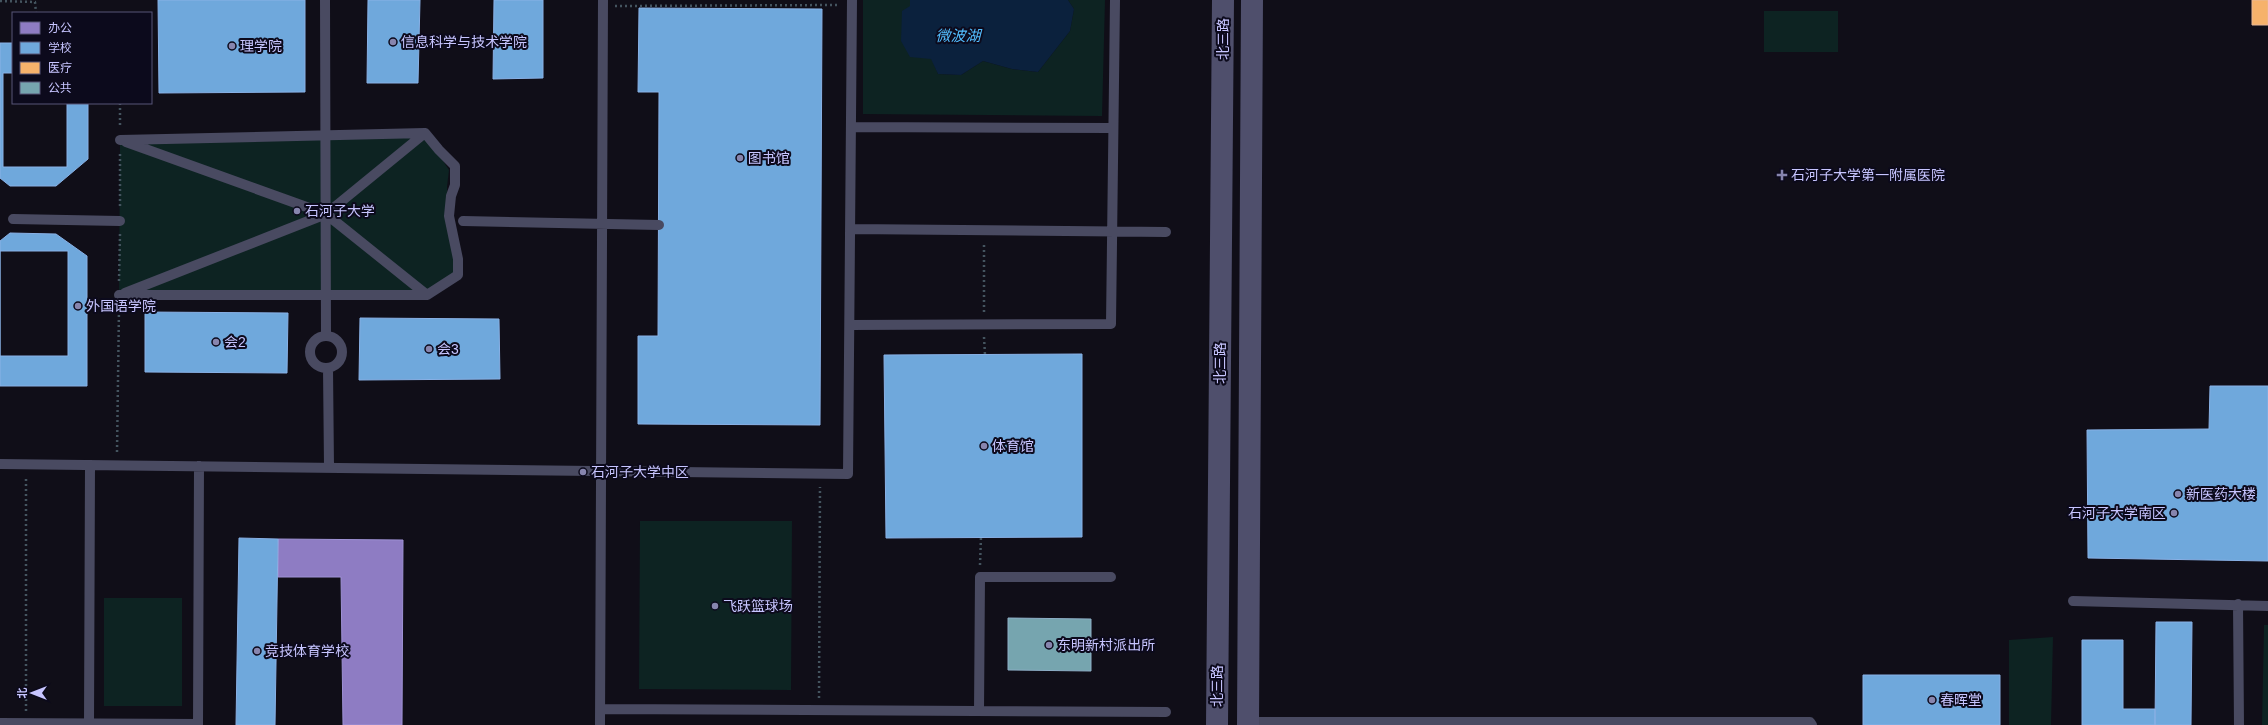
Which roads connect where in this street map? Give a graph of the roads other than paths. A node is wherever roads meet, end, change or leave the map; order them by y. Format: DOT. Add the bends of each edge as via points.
graph roads {
  1 [pos="325,0"];
  2 [pos="1115,0"];
  3 [pos="1223,0"];
  4 [pos="1252,0"];
  5 [pos="602,3"];
  6 [pos="852,3"];
  7 [pos="851,127"];
  8 [pos="1113,128"];
  9 [pos="425,133"];
  10 [pos="325,136"];
  11 [pos="326,214"];
  12 [pos="13,219"];
  13 [pos="463,221"];
  14 [pos="120,222"];
  15 [pos="601,224"];
  16 [pos="659,225"];
  17 [pos="850,228"];
  18 [pos="1112,231"];
  19 [pos="1166,232"];
  20 [pos="326,296"];
  21 [pos="427,296"];
  22 [pos="850,325"];
  23 [pos="326,335"];
  24 [pos="328,368"];
  25 [pos="0,464"];
  26 [pos="90,465"];
  27 [pos="199,466"];
  28 [pos="329,468"];
  29 [pos="599,471"];
  30 [pos="1111,577"];
  31 [pos="2073,601"];
  32 [pos="2238,604"];
  33 [pos="2268,606"];
  34 [pos="600,709"];
  35 [pos="979,711"];
  36 [pos="1166,712"];
  37 [pos="0,723"];
  38 [pos="90,724"];
  39 [pos="198,724"];
  40 [pos="1248,724"];
  41 [pos="600,725"];
  42 [pos="1217,725"];
  43 [pos="1812,725"];
  44 [pos="2239,725"];
  1 -- 10 [label="lane"];
  2 -- 8 [label="lane"];
  3 -- 42 [label="main road, 北三路"];
  4 -- 40 [label="main road, 北三路"];
  5 -- 15 [label="lane"];
  6 -- 7 [label="lane"];
  7 -- 8 [label="lane"];
  7 -- 17 [label="lane"];
  8 -- 18 [label="lane"];
  9 -- 10 [label="lane"];
  9 -- 11 [label="lane"];
  9 -- 21 [label="lane" via="455,166 455,185 449,216 458,259 458,275"];
  10 -- 11 [label="lane"];
  10 -- 11 [label="lane" via="120,140"];
  11 -- 20 [label="lane"];
  11 -- 20 [label="lane" via="119,296"];
  11 -- 21 [label="lane"];
  12 -- 14 [label="lane"];
  13 -- 15 [label="lane"];
  15 -- 16 [label="lane"];
  15 -- 29 [label="lane"];
  17 -- 18 [label="lane"];
  17 -- 22 [label="lane"];
  18 -- 19 [label="lane"];
  18 -- 22 [label="lane" via="1111,324"];
  20 -- 21 [label="lane"];
  20 -- 23 [label="lane"];
  22 -- 29 [label="lane" via="848,474"];
  23 -- 24 [label="lane" via="336,339 342,352 339,361"];
  23 -- 24 [label="lane" via="315,339 309,356 316,366"];
  24 -- 28 [label="lane"];
  25 -- 26 [label="lane"];
  26 -- 27 [label="lane"];
  26 -- 38 [label="lane"];
  27 -- 28 [label="lane"];
  27 -- 39 [label="lane"];
  28 -- 29 [label="lane"];
  29 -- 34 [label="lane"];
  30 -- 35 [label="lane" via="980,577"];
  31 -- 32 [label="lane"];
  32 -- 33 [label="lane"];
  32 -- 44 [label="lane"];
  34 -- 35 [label="lane"];
  34 -- 41 [label="lane"];
  35 -- 36 [label="lane"];
  37 -- 38 [label="lane"];
  38 -- 39 [label="lane"];
  40 -- 43 [label="lane" via="1810,722"];
}
